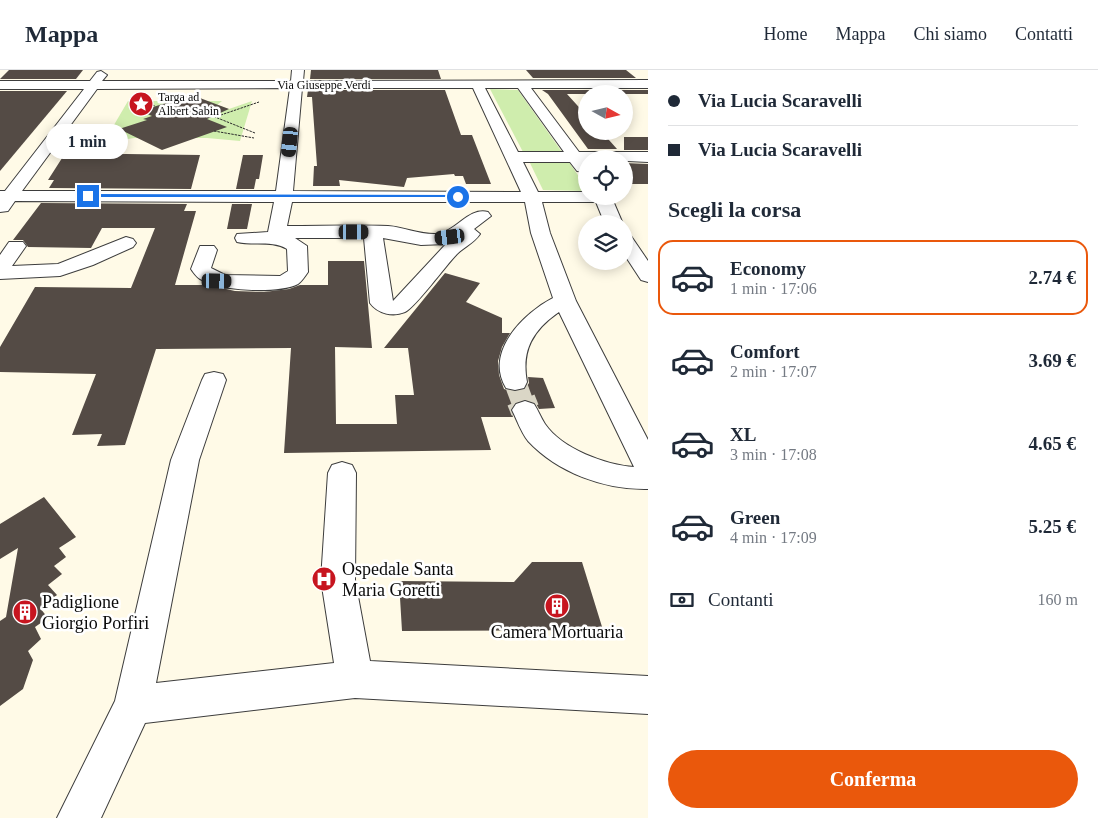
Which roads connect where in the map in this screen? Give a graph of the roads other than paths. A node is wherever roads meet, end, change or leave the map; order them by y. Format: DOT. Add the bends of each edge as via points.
graph roads {
  1 [pos="105,70"];
  2 [pos="297,77"];
  3 [pos="477,84"];
  4 [pos="522,84"];
  5 [pos="648,84"];
  6 [pos="0,85"];
  7 [pos="94,85"];
  8 [pos="514,157"];
  9 [pos="648,157"];
  10 [pos="575,158"];
  11 [pos="578,162"];
  12 [pos="284,196"];
  13 [pos="477,197"];
  14 [pos="532,197"];
  15 [pos="578,197"];
  16 [pos="3,200"];
  17 [pos="482,216"];
  18 [pos="449,221"];
  19 [pos="382,232"];
  20 [pos="280,235"];
  21 [pos="244,238"];
  22 [pos="126,243"];
  23 [pos="16,246"];
  24 [pos="635,249"];
  25 [pos="207,250"];
  26 [pos="5,272"];
  27 [pos="648,276"];
  28 [pos="0,295"];
  29 [pos="564,301"];
  30 [pos="214,380"];
  31 [pos="515,382"];
  32 [pos="526,410"];
  33 [pos="648,466"];
  34 [pos="342,473"];
  35 [pos="648,478"];
  36 [pos="355,679"];
  37 [pos="648,695"];
  38 [pos="133,705"];
  39 [pos="79,818"];
  1 -- 7 [label="street"];
  2 -- 3 [label="street, Via Giuseppe Verdi"];
  2 -- 7 [label="street, Via Giuseppe Verdi"];
  2 -- 12 [label="street"];
  3 -- 4 [label="street, Via Giuseppe Verdi"];
  3 -- 8 [label="street"];
  4 -- 5 [label="street, Via Giuseppe Verdi"];
  4 -- 10 [label="street"];
  6 -- 7 [label="street, Via Giuseppe Verdi"];
  7 -- 16 [label="street"];
  8 -- 10 [label="street"];
  8 -- 14 [label="street"];
  9 -- 10 [label="street"];
  10 -- 11 [label="street"];
  12 -- 13 [label="street"];
  12 -- 16 [label="street"];
  12 -- 20 [label="street"];
  13 -- 14 [label="street"];
  13 -- 17 [label="street"];
  14 -- 15 [label="street"];
  14 -- 29 [label="street"];
  17 -- 19 [label="street" via="450,237 406,237"];
  17 -- 19 [label="street" via="478,228 451,248 399,307 390,308 381,303"];
  18 -- 19 [label="street" via="450,228 438,231"];
  19 -- 20 [label="street"];
  20 -- 21 [label="street"];
  20 -- 25 [label="street" via="297,246 298,272 282,282 217,281 203,274 201,269"];
  22 -- 26 [label="street" via="60,270"];
  23 -- 26 [label="street"];
  24 -- 27 [label="street"];
  26 -- 28 [label="street"];
  29 -- 31 [label="street" via="540,313 519,339 512,360"];
  29 -- 33 [label="street"];
  30 -- 38 [label="street" via="185,460"];
  32 -- 35 [label="street" via="536,432 569,457 613,476"];
  34 -- 36 [label="street" via="338,580"];
  36 -- 37 [label="street"];
  36 -- 38 [label="street"];
  38 -- 39 [label="street"];
}
